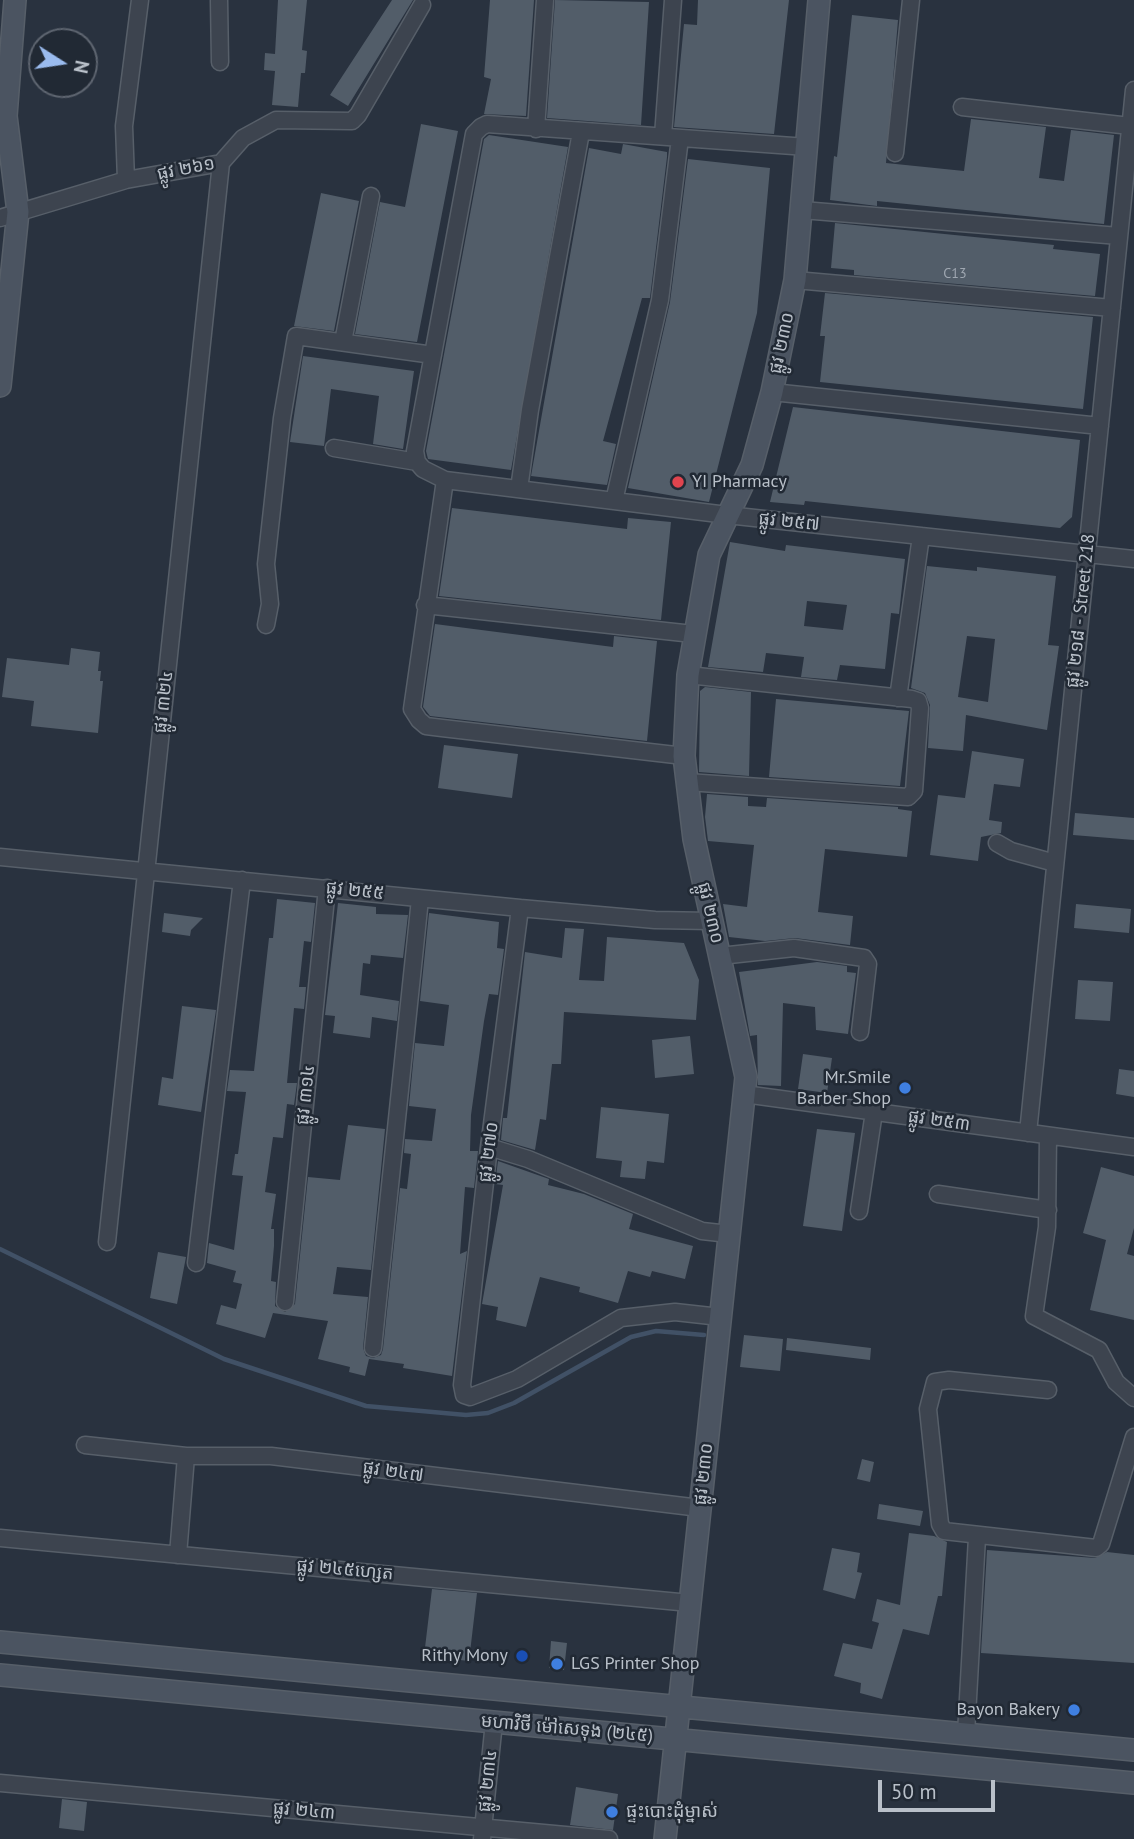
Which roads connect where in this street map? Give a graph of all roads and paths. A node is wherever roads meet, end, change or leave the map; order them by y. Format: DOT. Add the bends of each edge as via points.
graph roads {
  1 [pos="15,0"];
  2 [pos="140,0"];
  3 [pos="219,0"];
  4 [pos="545,0"];
  5 [pos="673,0"];
  6 [pos="819,0"];
  7 [pos="911,0"];
  8 [pos="422,5"];
  9 [pos="220,62"];
  10 [pos="1134,90"];
  11 [pos="962,107"];
  12 [pos="3,117"];
  13 [pos="1130,126"];
  14 [pos="536,129"];
  15 [pos="581,132"];
  16 [pos="663,136"];
  17 [pos="680,138"];
  18 [pos="807,147"];
  19 [pos="895,153"];
  20 [pos="221,163"];
  21 [pos="127,180"];
  22 [pos="371,196"];
  23 [pos="802,210"];
  24 [pos="9,215"];
  25 [pos="1119,236"];
  26 [pos="795,280"];
  27 [pos="1112,308"];
  28 [pos="343,342"];
  29 [pos="433,355"];
  30 [pos="0,386"];
  31 [pos="772,392"];
  32 [pos="1100,426"];
  33 [pos="334,448"];
  34 [pos="417,462"];
  35 [pos="445,480"];
  36 [pos="519,489"];
  37 [pos="614,501"];
  38 [pos="727,515"];
  39 [pos="922,536"];
  40 [pos="1087,554"];
  41 [pos="1134,559"];
  42 [pos="425,604"];
  43 [pos="266,625"];
  44 [pos="693,634"];
  45 [pos="688,675"];
  46 [pos="898,698"];
  47 [pos="684,756"];
  48 [pos="687,782"];
  49 [pos="997,843"];
  50 [pos="0,857"];
  51 [pos="1055,863"];
  52 [pos="147,870"];
  53 [pos="242,880"];
  54 [pos="327,888"];
  55 [pos="419,899"];
  56 [pos="520,908"];
  57 [pos="711,921"];
  58 [pos="720,957"];
  59 [pos="860,1032"];
  60 [pos="744,1094"];
  61 [pos="874,1112"];
  62 [pos="1028,1133"];
  63 [pos="1048,1136"];
  64 [pos="489,1147"];
  65 [pos="1134,1147"];
  66 [pos="938,1194"];
  67 [pos="1048,1210"];
  68 [pos="859,1211"];
  69 [pos="729,1234"];
  70 [pos="107,1242"];
  71 [pos="197,1263"];
  72 [pos="285,1302"];
  73 [pos="720,1317"];
  74 [pos="373,1348"];
  75 [pos="1048,1391"];
  76 [pos="1134,1398"];
  77 [pos="1134,1437"];
  78 [pos="85,1445"];
  79 [pos="186,1456"];
  80 [pos="700,1508"];
  81 [pos="977,1537"];
  82 [pos="0,1538"];
  83 [pos="178,1555"];
  84 [pos="690,1603"];
  85 [pos="0,1642"];
  86 [pos="0,1675"];
  87 [pos="679,1708"];
  88 [pos="494,1723"];
  89 [pos="966,1734"];
  90 [pos="676,1739"];
  91 [pos="1134,1750"];
  92 [pos="0,1783"];
  93 [pos="1134,1783"];
  94 [pos="483,1833"];
  95 [pos="608,1839"];
  96 [pos="665,1839"];
  1 -- 12 [label="street"];
  2 -- 21 [label="street" via="124,126"];
  3 -- 9 [label="street"];
  4 -- 14 [label="street"];
  5 -- 16 [label="street"];
  6 -- 18 [label="street, ផ្លូវ ២៣០"];
  7 -- 19 [label="street"];
  8 -- 20 [label="street, ផ្លូវ ២៦១" via="352,121 276,120 243,138"];
  10 -- 13 [label="street, ផ្លូវ ២១៨ - Street 218"];
  11 -- 13 [label="street"];
  12 -- 24 [label="street"];
  13 -- 25 [label="street, ផ្លូវ ២១៨ - Street 218"];
  14 -- 15 [label="street"];
  14 -- 29 [label="street" via="487,124 474,134"];
  15 -- 16 [label="street"];
  15 -- 36 [label="street"];
  16 -- 17 [label="street"];
  17 -- 18 [label="street"];
  17 -- 37 [label="street" via="660,300"];
  18 -- 23 [label="street, ផ្លូវ ២៣០"];
  20 -- 21 [label="street, ផ្លូវ ២៦១"];
  20 -- 52 [label="street, ផ្លូវ ៣២៤"];
  21 -- 24 [label="street, ផ្លូវ ២៦១"];
  22 -- 28 [label="street"];
  23 -- 25 [label="street"];
  23 -- 26 [label="street, ផ្លូវ ២៣០"];
  24 -- 30 [label="street"];
  25 -- 27 [label="street, ផ្លូវ ២១៨ - Street 218"];
  26 -- 27 [label="street"];
  26 -- 31 [label="street, ផ្លូវ ២៣០"];
  27 -- 32 [label="street, ផ្លូវ ២១៨ - Street 218"];
  28 -- 29 [label="street"];
  28 -- 43 [label="street" via="296,336 266,564 270,604"];
  29 -- 34 [label="street" via="415,451"];
  31 -- 32 [label="street"];
  31 -- 38 [label="street, ផ្លូវ ២៣០" via="752,465"];
  32 -- 40 [label="street, ផ្លូវ ២១៨ - Street 218"];
  33 -- 34 [label="street"];
  34 -- 35 [label="street"];
  35 -- 36 [label="street, ផ្លូវ ២៥៧"];
  35 -- 42 [label="street"];
  36 -- 37 [label="street, ផ្លូវ ២៥៧"];
  37 -- 38 [label="street, ផ្លូវ ២៥៧"];
  38 -- 39 [label="street, ផ្លូវ ២៥៧"];
  38 -- 44 [label="street, ផ្លូវ ២៣០" via="709,555"];
  39 -- 40 [label="street, ផ្លូវ ២៥៧"];
  39 -- 46 [label="street"];
  40 -- 41 [label="street, ផ្លូវ ២៥៧"];
  40 -- 51 [label="street, ផ្លូវ ២១៨ - Street 218"];
  42 -- 44 [label="street"];
  42 -- 47 [label="street" via="412,709 426,726"];
  44 -- 45 [label="street, ផ្លូវ ២៣០"];
  45 -- 46 [label="street"];
  45 -- 47 [label="street, ផ្លូវ ២៣០"];
  46 -- 48 [label="street" via="918,701 920,708 914,791 908,797"];
  47 -- 48 [label="street, ផ្លូវ ២៣០"];
  48 -- 57 [label="street, ផ្លូវ ២៣០"];
  49 -- 51 [label="street"];
  50 -- 52 [label="street, ផ្លូវ ២៥៥"];
  51 -- 62 [label="street, ផ្លូវ ២១៨ - Street 218"];
  52 -- 53 [label="street, ផ្លូវ ២៥៥"];
  52 -- 70 [label="street, ផ្លូវ ៣២៤"];
  53 -- 54 [label="street, ផ្លូវ ២៥៥"];
  53 -- 71 [label="street"];
  54 -- 55 [label="street, ផ្លូវ ២៥៥"];
  54 -- 72 [label="street, ផ្លូវ ៣១៤"];
  55 -- 56 [label="street, ផ្លូវ ២៥៥"];
  55 -- 74 [label="street"];
  56 -- 57 [label="street, ផ្លូវ ២៥៥"];
  56 -- 64 [label="street, ផ្លូវ ២៧០"];
  57 -- 58 [label="street, ផ្លូវ ២៣០"];
  58 -- 59 [label="street" via="794,948 863,958 868,964"];
  58 -- 60 [label="street, ផ្លូវ ២៣០" via="746,1077"];
  60 -- 61 [label="street, ផ្លូវ ២៥៣"];
  60 -- 69 [label="street, ផ្លូវ ២៣០"];
  61 -- 62 [label="street, ផ្លូវ ២៥៣"];
  61 -- 68 [label="street"];
  62 -- 63 [label="street, ផ្លូវ ២៥៣"];
  63 -- 65 [label="street, ផ្លូវ ២៥៣"];
  63 -- 67 [label="street"];
  64 -- 69 [label="street" via="702,1231"];
  64 -- 73 [label="street, ផ្លូវ ២៧០" via="464,1395 517,1379 621,1318 675,1312"];
  66 -- 67 [label="street"];
  67 -- 76 [label="street" via="1034,1316 1099,1350 1116,1382"];
  69 -- 73 [label="street, ផ្លូវ ២៣០"];
  73 -- 80 [label="street, ផ្លូវ ២៣០"];
  75 -- 81 [label="street" via="935,1382 928,1409 940,1524 944,1531"];
  77 -- 81 [label="street" via="1096,1548"];
  78 -- 79 [label="street, ផ្លូវ ២៤៧"];
  79 -- 80 [label="street, ផ្លូវ ២៤៧" via="271,1456"];
  79 -- 83 [label="street"];
  80 -- 84 [label="street, ផ្លូវ ២៣០"];
  81 -- 89 [label="street"];
  82 -- 83 [label="street, ផ្លូវ ២៤៥ហ្សេត"];
  83 -- 84 [label="street, ផ្លូវ ២៤៥ហ្សេត"];
  84 -- 87 [label="street, ផ្លូវ ២៣០"];
  85 -- 87 [label="street, មហាវិថី ម៉ៅសេទុង (២៤៥)"];
  86 -- 88 [label="street, មហាវិថី ម៉ៅសេទុង (២៤៥)"];
  87 -- 89 [label="street, មហាវិថី ម៉ៅសេទុង (២៤៥)"];
  87 -- 90 [label="street, ផ្លូវ ២៣០"];
  88 -- 90 [label="street, មហាវិថី ម៉ៅសេទុង (២៤៥)"];
  88 -- 94 [label="street, ផ្លូវ ២៣៤"];
  89 -- 91 [label="street, មហាវិថី ម៉ៅសេទុង (២៤៥)"];
  90 -- 93 [label="street, មហាវិថី ម៉ៅសេទុង (២៤៥)"];
  90 -- 96 [label="street, ផ្លូវ ២៣០"];
  92 -- 94 [label="street, ផ្លូវ ២៤៣"];
  94 -- 95 [label="street, ផ្លូវ ២៤៣"];
}
